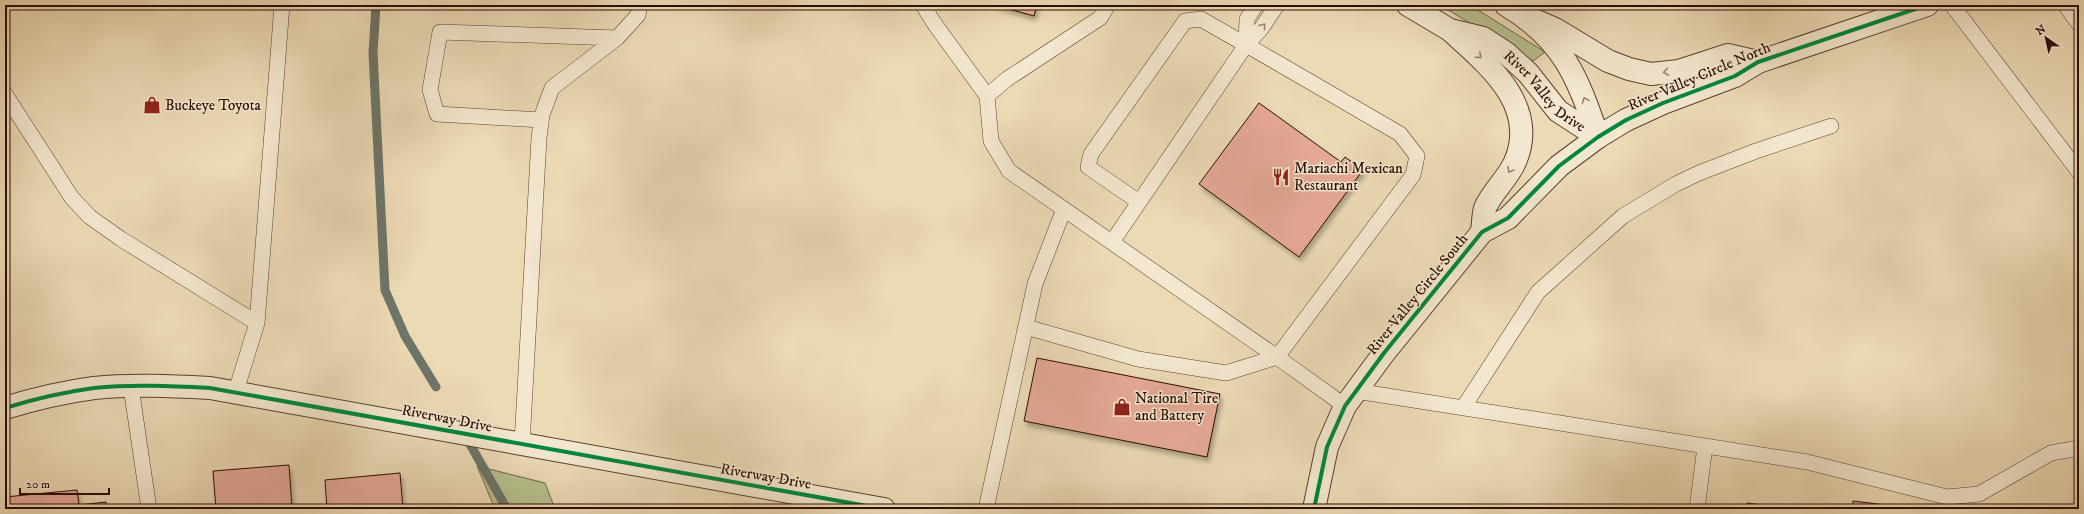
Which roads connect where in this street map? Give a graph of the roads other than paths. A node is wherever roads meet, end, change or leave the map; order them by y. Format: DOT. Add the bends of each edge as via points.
graph roads {
  1 [pos="282,5"];
  2 [pos="640,5"];
  3 [pos="923,5"];
  4 [pos="1108,5"];
  5 [pos="1256,5"];
  6 [pos="1277,5"];
  7 [pos="1408,5"];
  8 [pos="1927,5"];
  9 [pos="1952,5"];
  10 [pos="2066,5"];
  11 [pos="1514,10"];
  12 [pos="2079,24"];
  13 [pos="1450,30"];
  14 [pos="617,38"];
  15 [pos="1246,45"];
  16 [pos="1758,62"];
  17 [pos="5,94"];
  18 [pos="987,96"];
  19 [pos="541,120"];
  20 [pos="1831,126"];
  21 [pos="1598,137"];
  22 [pos="2079,172"];
  23 [pos="1139,202"];
  24 [pos="1064,209"];
  25 [pos="1482,232"];
  26 [pos="1112,242"];
  27 [pos="257,323"];
  28 [pos="1026,327"];
  29 [pos="1277,357"];
  30 [pos="131,387"];
  31 [pos="236,391"];
  32 [pos="1350,399"];
  33 [pos="5,408"];
  34 [pos="1463,408"];
  35 [pos="522,444"];
  36 [pos="1706,446"];
  37 [pos="2079,448"];
  38 [pos="149,509"];
  39 [pos="884,509"];
  40 [pos="986,509"];
  41 [pos="1314,509"];
  42 [pos="1697,509"];
  1 -- 27 [label="lane"];
  2 -- 14 [label="lane" via="638,15"];
  3 -- 18 [label="lane"];
  4 -- 18 [label="lane" via="1100,18 1007,79"];
  5 -- 15 [label="lane" via="1247,19"];
  15 -- 6 [label="lane, one-way" via="1261,29"];
  7 -- 13 [label="street, River Valley Drive"];
  8 -- 16 [label="street, River Valley Circle North"];
  9 -- 22 [label="lane"];
  10 -- 12 [label="lane"];
  16 -- 11 [label="street, River Valley Circle North, one-way" via="1728,56 1678,71 1650,74 1608,61 1555,29"];
  21 -- 11 [label="street, River Valley Drive, one-way" via="1584,98 1564,56 1546,35"];
  13 -- 21 [label="street, River Valley Drive" via="1483,38 1506,53 1528,73 1558,111"];
  13 -- 25 [label="street, River Valley Circle South, one-way" via="1492,68 1510,92 1520,117 1521,139 1516,162 1485,208"];
  14 -- 19 [label="lane" via="552,88"];
  14 -- 19 [label="lane" via="440,32 430,90 437,114"];
  15 -- 23 [label="lane"];
  15 -- 23 [label="lane" via="1201,18 1185,21 1092,154 1088,167"];
  15 -- 29 [label="lane" via="1400,134 1417,156 1413,175"];
  16 -- 21 [label="street, River Valley Circle North" via="1735,76 1626,120"];
  17 -- 27 [label="lane" via="72,198 90,217"];
  18 -- 24 [label="lane" via="991,141 1009,171"];
  19 -- 35 [label="lane"];
  20 -- 34 [label="lane" via="1699,173 1623,216 1538,292"];
  21 -- 25 [label="street, River Valley Circle South" via="1559,166 1508,218"];
  23 -- 26 [label="lane"];
  24 -- 26 [label="lane"];
  24 -- 28 [label="lane" via="1035,284"];
  25 -- 32 [label="street, River Valley Circle South"];
  26 -- 29 [label="lane"];
  27 -- 31 [label="lane"];
  28 -- 29 [label="lane" via="1138,360 1226,373"];
  28 -- 40 [label="lane"];
  29 -- 32 [label="lane"];
  30 -- 31 [label="street, Riverway Drive" via="179,386"];
  30 -- 33 [label="street, Riverway Drive" via="94,388 34,399"];
  30 -- 38 [label="lane"];
  31 -- 35 [label="street, Riverway Drive"];
  32 -- 34 [label="lane"];
  32 -- 41 [label="street, River Valley Circle South" via="1327,447"];
  34 -- 36 [label="lane"];
  35 -- 39 [label="street, Riverway Drive"];
  36 -- 37 [label="lane" via="1807,462 1947,497 1979,494 2051,453"];
  36 -- 42 [label="lane"];
}
